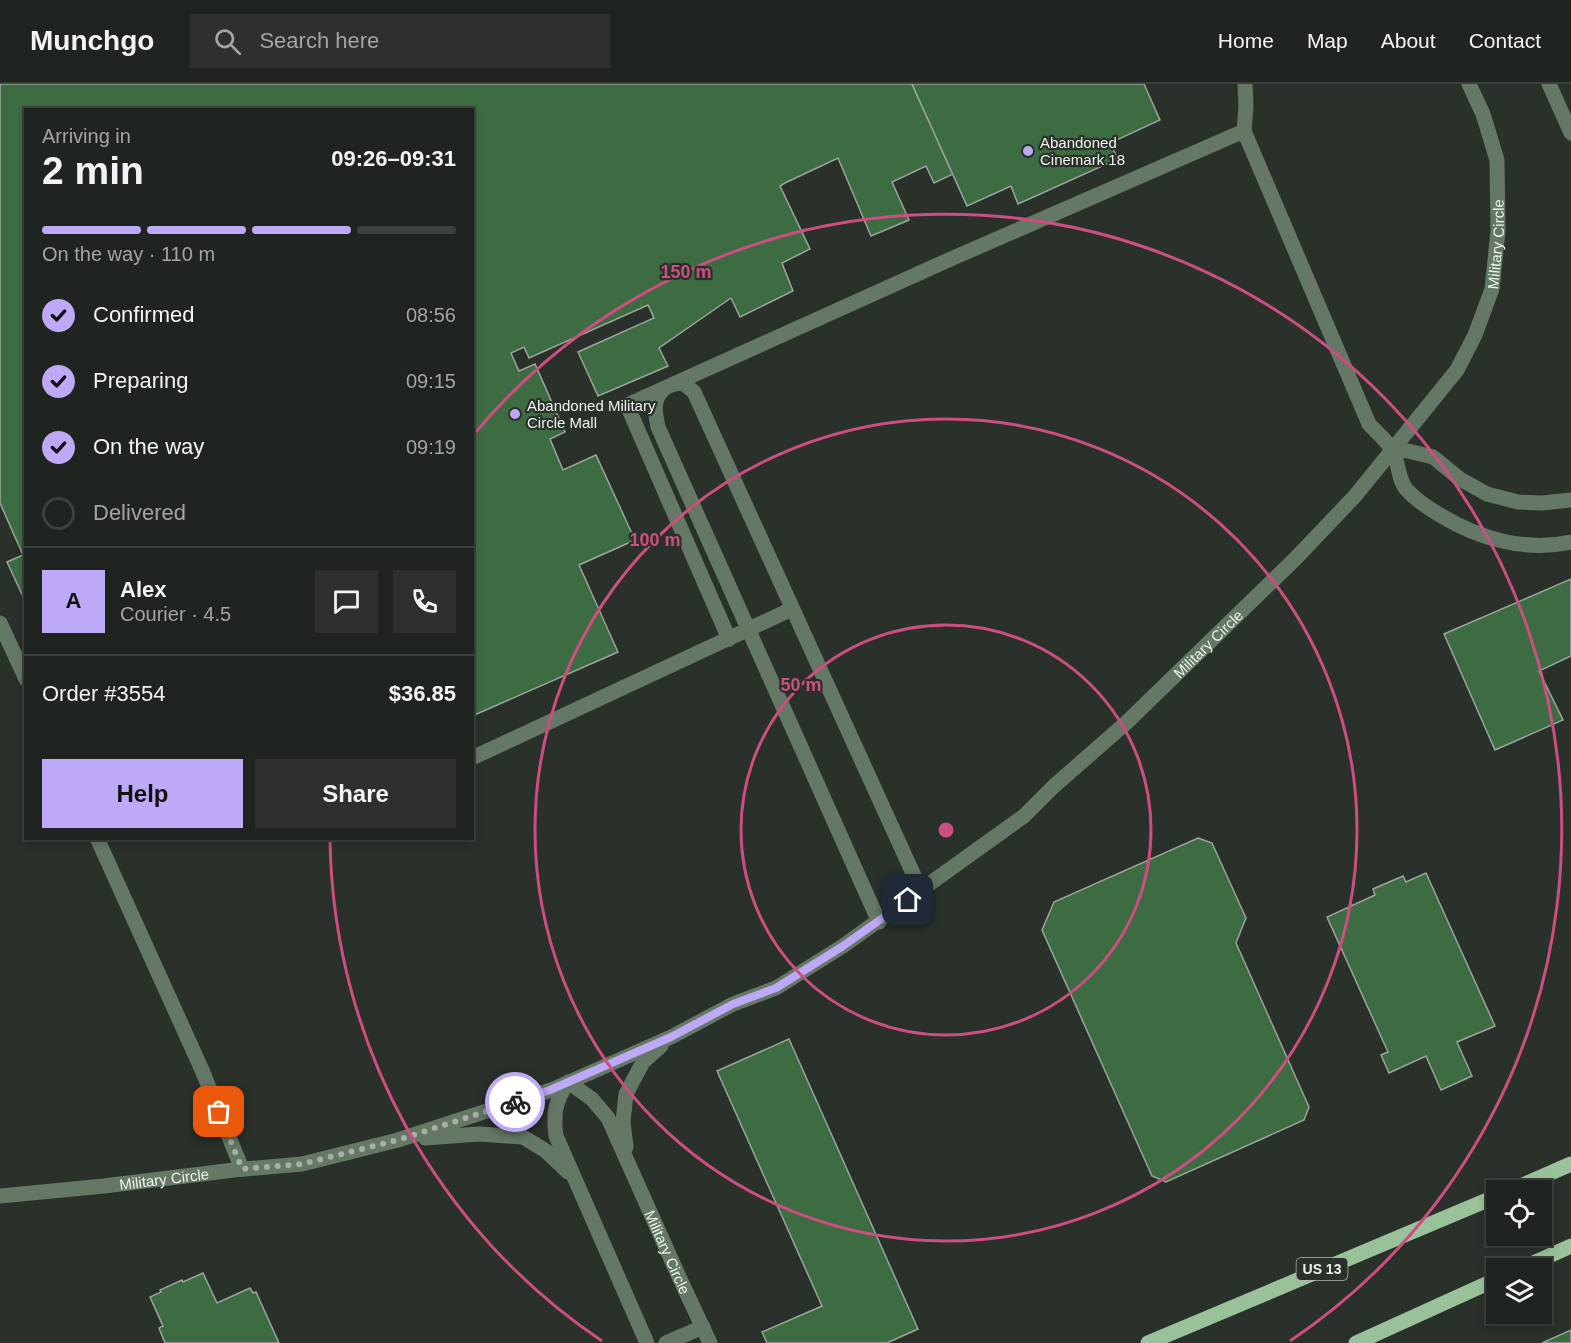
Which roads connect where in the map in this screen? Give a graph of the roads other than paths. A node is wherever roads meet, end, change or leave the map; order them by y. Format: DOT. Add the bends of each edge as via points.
graph roads {
  1 [pos="1245,84"];
  2 [pos="1469,84"];
  3 [pos="1549,84"];
  4 [pos="1244,131"];
  5 [pos="1571,133"];
  6 [pos="669,386"];
  7 [pos="1393,450"];
  8 [pos="1571,500"];
  9 [pos="1571,542"];
  10 [pos="792,609"];
  11 [pos="0,623"];
  12 [pos="748,630"];
  13 [pos="729,639"];
  14 [pos="24,675"];
  15 [pos="474,757"];
  16 [pos="98,840"];
  17 [pos="921,891"];
  18 [pos="879,922"];
  19 [pos="671,1037"];
  20 [pos="568,1082"];
  21 [pos="398,1140"];
  22 [pos="628,1162"];
  23 [pos="1571,1164"];
  24 [pos="242,1169"];
  25 [pos="573,1176"];
  26 [pos="1534,1180"];
  27 [pos="0,1196"];
  28 [pos="1486,1201"];
  29 [pos="1571,1246"];
  30 [pos="1544,1258"];
  31 [pos="1486,1284"];
  32 [pos="703,1327"];
  33 [pos="648,1343"];
  34 [pos="666,1343"];
  35 [pos="710,1343"];
  36 [pos="1148,1343"];
  37 [pos="1356,1343"];
  1 -- 4 [label="street"];
  2 -- 7 [label="street, Military Circle" via="1497,160 1498,231 1492,290 1457,370"];
  3 -- 5 [label="street"];
  4 -- 6 [label="street"];
  4 -- 7 [label="street" via="1369,424"];
  6 -- 10 [label="street" via="683,383 694,392"];
  6 -- 12 [label="street" via="658,393 654,408 658,427"];
  6 -- 13 [label="street" via="627,405"];
  7 -- 8 [label="street" via="1433,457 1487,494 1518,502"];
  7 -- 9 [label="street" via="1405,489 1456,525 1491,539 1527,546"];
  7 -- 17 [label="street, Military Circle" via="1303,550 1126,723 1024,816"];
  10 -- 12 [label="street"];
  10 -- 17 [label="street"];
  11 -- 14 [label="street"];
  12 -- 13 [label="street"];
  12 -- 18 [label="street"];
  13 -- 15 [label="street"];
  16 -- 24 [label="street" via="202,1070"];
  17 -- 18 [label="street, Military Circle"];
  18 -- 19 [label="street, Military Circle" via="776,988 733,1004"];
  19 -- 20 [label="street, Military Circle"];
  19 -- 22 [label="street, Military Circle" via="643,1062 626,1094 623,1122"];
  20 -- 21 [label="street, Military Circle"];
  20 -- 22 [label="street, Military Circle" via="592,1099 608,1118"];
  20 -- 25 [label="street, Military Circle" via="555,1106 555,1136"];
  21 -- 24 [label="street, Military Circle" via="302,1164"];
  21 -- 25 [label="street, Military Circle" via="479,1134 523,1137 546,1151"];
  22 -- 32 [label="street, Military Circle"];
  23 -- 26 [label="main road"];
  24 -- 27 [label="street, Military Circle"];
  25 -- 33 [label="street, Military Circle"];
  28 -- 36 [label="main road, US 13"];
  29 -- 30 [label="main road"];
  31 -- 37 [label="main road"];
  32 -- 34 [label="street"];
  32 -- 35 [label="street, Military Circle"];
}
